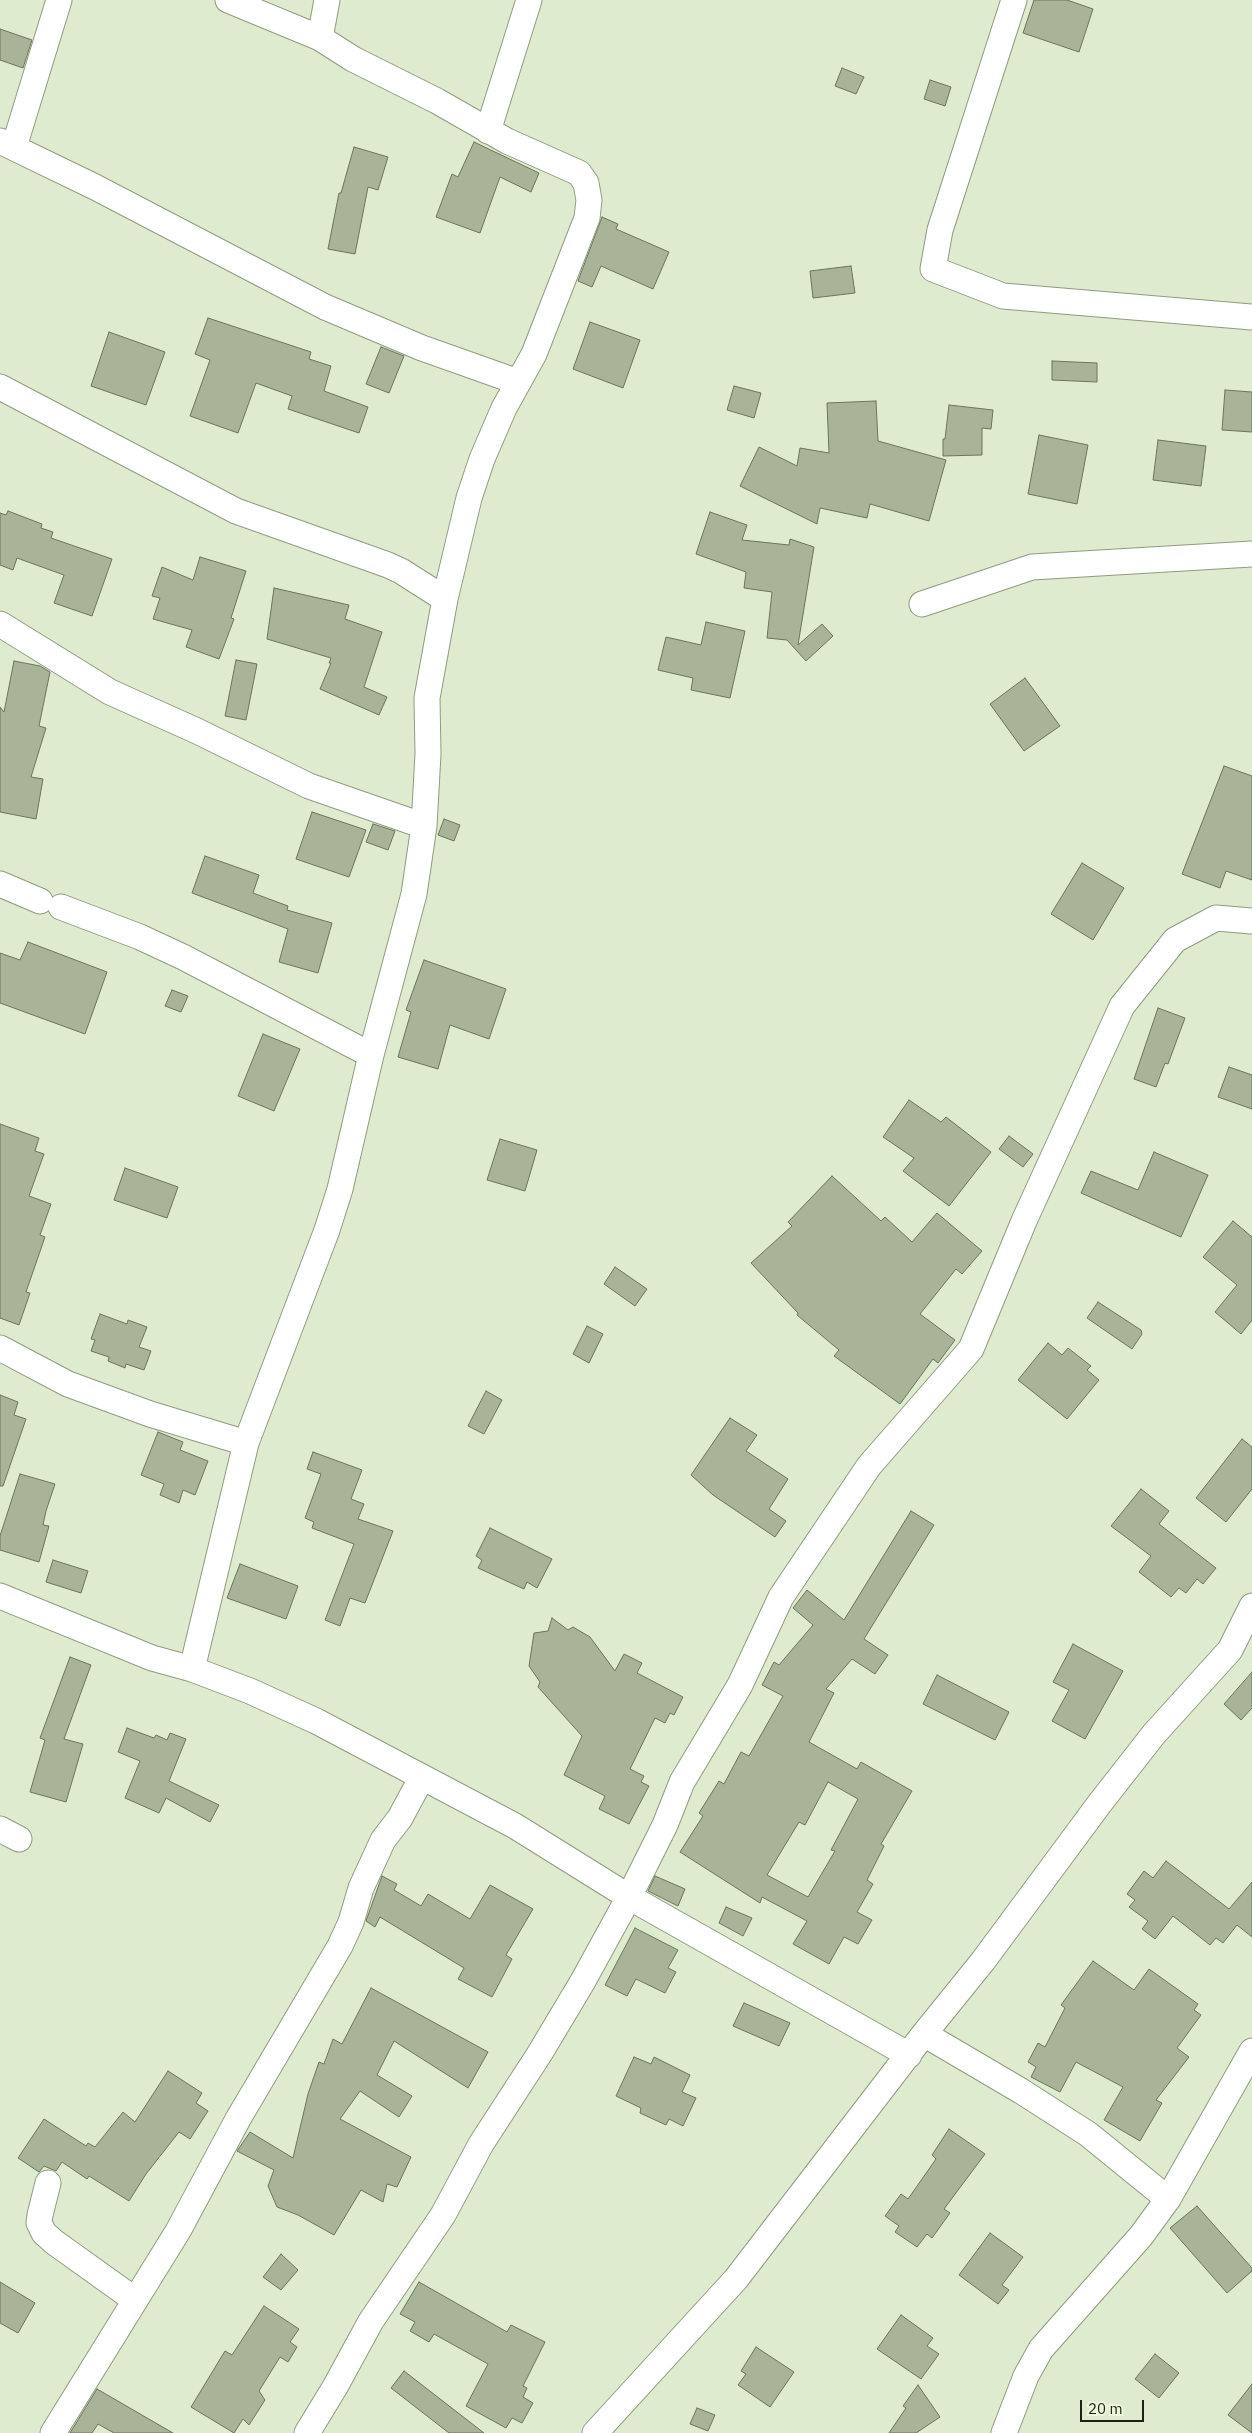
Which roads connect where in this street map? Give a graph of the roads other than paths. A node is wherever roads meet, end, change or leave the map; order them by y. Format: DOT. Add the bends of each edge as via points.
graph roads {
  1 [pos="59,0"];
  2 [pos="228,0"];
  3 [pos="327,0"];
  4 [pos="529,0"];
  5 [pos="1014,0"];
  6 [pos="320,38"];
  7 [pos="488,130"];
  8 [pos="7,144"];
  9 [pos="1252,317"];
  10 [pos="518,382"];
  11 [pos="0,387"];
  12 [pos="1252,554"];
  13 [pos="445,599"];
  14 [pos="922,604"];
  15 [pos="0,624"];
  16 [pos="424,826"];
  17 [pos="0,884"];
  18 [pos="1252,921"];
  19 [pos="372,1055"];
  20 [pos="0,1348"];
  21 [pos="246,1444"];
  22 [pos="0,1596"];
  23 [pos="1252,1606"];
  24 [pos="192,1669"];
  25 [pos="422,1777"];
  26 [pos="629,1897"];
  27 [pos="924,2034"];
  28 [pos="1252,2051"];
  29 [pos="909,2055"];
  30 [pos="48,2184"];
  31 [pos="1168,2198"];
  32 [pos="135,2300"];
  33 [pos="53,2433"];
  34 [pos="307,2433"];
  35 [pos="595,2433"];
  36 [pos="1004,2433"];
  1 -- 8 [label="street"];
  2 -- 6 [label="street"];
  3 -- 6 [label="street"];
  4 -- 7 [label="street"];
  5 -- 9 [label="street" via="940,230 933,269 1002,296"];
  6 -- 7 [label="street"];
  7 -- 10 [label="street" via="579,173 586,183 589,200 588,218 574,255 534,354"];
  8 -- 10 [label="street" via="325,307 422,348"];
  10 -- 13 [label="street" via="482,459 469,498"];
  11 -- 13 [label="street" via="236,510 388,565"];
  12 -- 14 [label="street" via="1032,566"];
  13 -- 16 [label="street" via="427,698"];
  15 -- 16 [label="street" via="110,692 180,722 309,786"];
  16 -- 19 [label="street" via="414,894"];
  17 -- 19 [label="street" via="184,957"];
  18 -- 26 [label="street" via="1216,918 1175,940 1122,1006 1024,1222 971,1349 869,1466 782,1597 740,1685 682,1782 665,1825"];
  19 -- 21 [label="street" via="327,1230"];
  20 -- 21 [label="street" via="68,1384"];
  21 -- 24 [label="street"];
  22 -- 24 [label="street" via="152,1658"];
  23 -- 27 [label="street" via="1230,1650 1154,1734"];
  24 -- 25 [label="street" via="316,1721"];
  25 -- 26 [label="street" via="515,1826"];
  25 -- 32 [label="street" via="404,1812 383,1840 340,1946"];
  26 -- 29 [label="street"];
  26 -- 34 [label="street" via="545,2045 482,2144 443,2216 371,2321"];
  27 -- 29 [label="street"];
  27 -- 31 [label="street" via="1088,2134"];
  28 -- 31 [label="street"];
  29 -- 35 [label="street" via="736,2278"];
  30 -- 32 [label="street" via="39,2223 44,2233"];
  31 -- 36 [label="street" via="1141,2236 1041,2350 1026,2376"];
  32 -- 33 [label="street"];
}
